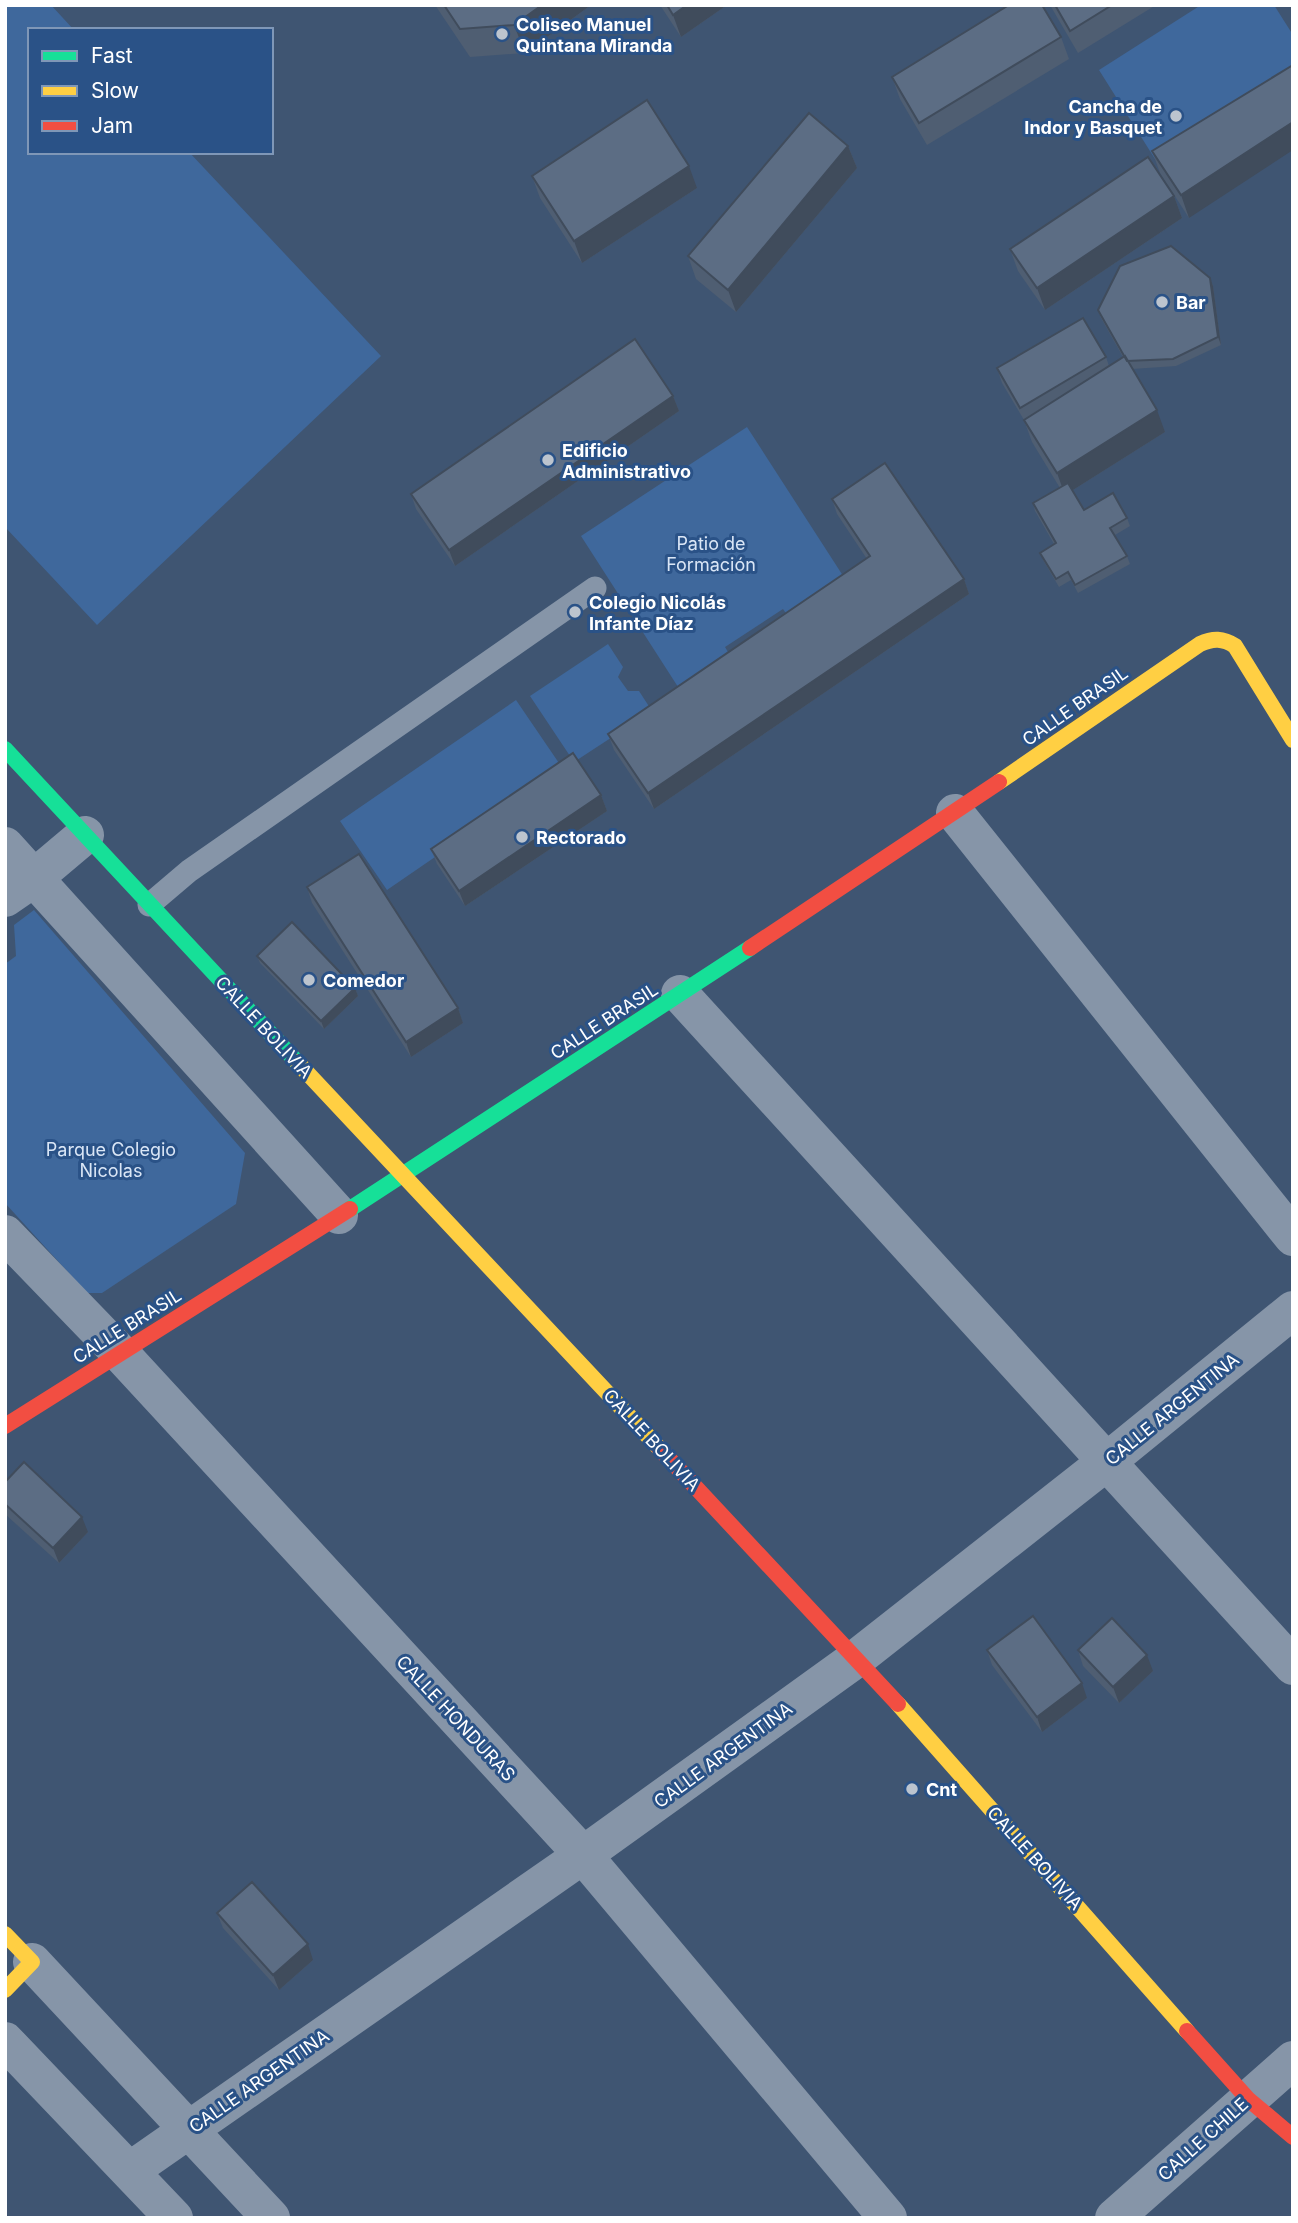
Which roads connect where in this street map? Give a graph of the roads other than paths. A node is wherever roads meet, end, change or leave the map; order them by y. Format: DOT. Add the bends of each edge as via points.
graph roads {
  1 [pos="595,588"];
  2 [pos="1293,740"];
  3 [pos="5,748"];
  4 [pos="955,813"];
  5 [pos="85,835"];
  6 [pos="5,846"];
  7 [pos="20,888"];
  8 [pos="149,905"];
  9 [pos="680,994"];
  10 [pos="403,1176"];
  11 [pos="340,1215"];
  12 [pos="5,1234"];
  13 [pos="1293,1237"];
  14 [pos="1293,1310"];
  15 [pos="120,1353"];
  16 [pos="5,1426"];
  17 [pos="1105,1462"];
  18 [pos="857,1658"];
  19 [pos="1293,1666"];
  20 [pos="583,1855"];
  21 [pos="5,1934"];
  22 [pos="32,1962"];
  23 [pos="5,1990"];
  24 [pos="5,2041"];
  25 [pos="1293,2060"];
  26 [pos="1248,2099"];
  27 [pos="189,2130"];
  28 [pos="1293,2137"];
  29 [pos="131,2170"];
  30 [pos="174,2218"];
  31 [pos="271,2218"];
  32 [pos="888,2218"];
  33 [pos="1114,2218"];
  1 -- 8 [label="lane" via="189,871"];
  2 -- 4 [label="street, CALLE BRASIL" via="1235,646 1216,638 1200,643"];
  3 -- 5 [label="street, CALLE BOLIVIA"];
  4 -- 9 [label="street, CALLE BRASIL"];
  4 -- 13 [label="street"];
  5 -- 7 [label="street"];
  5 -- 8 [label="street, CALLE BOLIVIA"];
  6 -- 7 [label="street"];
  7 -- 11 [label="street"];
  8 -- 10 [label="street, CALLE BOLIVIA"];
  9 -- 10 [label="street, CALLE BRASIL"];
  9 -- 17 [label="street"];
  10 -- 11 [label="street, CALLE BRASIL"];
  10 -- 18 [label="street, CALLE BOLIVIA"];
  11 -- 15 [label="street, CALLE BRASIL"];
  12 -- 15 [label="street, CALLE HONDURAS"];
  14 -- 17 [label="street, CALLE ARGENTINA"];
  15 -- 16 [label="street, CALLE BRASIL"];
  15 -- 20 [label="street, CALLE HONDURAS"];
  17 -- 18 [label="street, CALLE ARGENTINA"];
  17 -- 19 [label="street"];
  18 -- 20 [label="street, CALLE ARGENTINA"];
  18 -- 26 [label="street, CALLE BOLIVIA"];
  20 -- 27 [label="street, CALLE ARGENTINA"];
  20 -- 32 [label="street, CALLE HONDURAS"];
  21 -- 22 [label="street"];
  22 -- 23 [label="street"];
  22 -- 27 [label="street"];
  24 -- 29 [label="street"];
  25 -- 26 [label="street, CALLE CHILE"];
  26 -- 28 [label="street, CALLE BOLIVIA"];
  26 -- 33 [label="street, CALLE CHILE"];
  27 -- 29 [label="street, CALLE ARGENTINA"];
  27 -- 31 [label="street"];
  29 -- 30 [label="street"];
}
